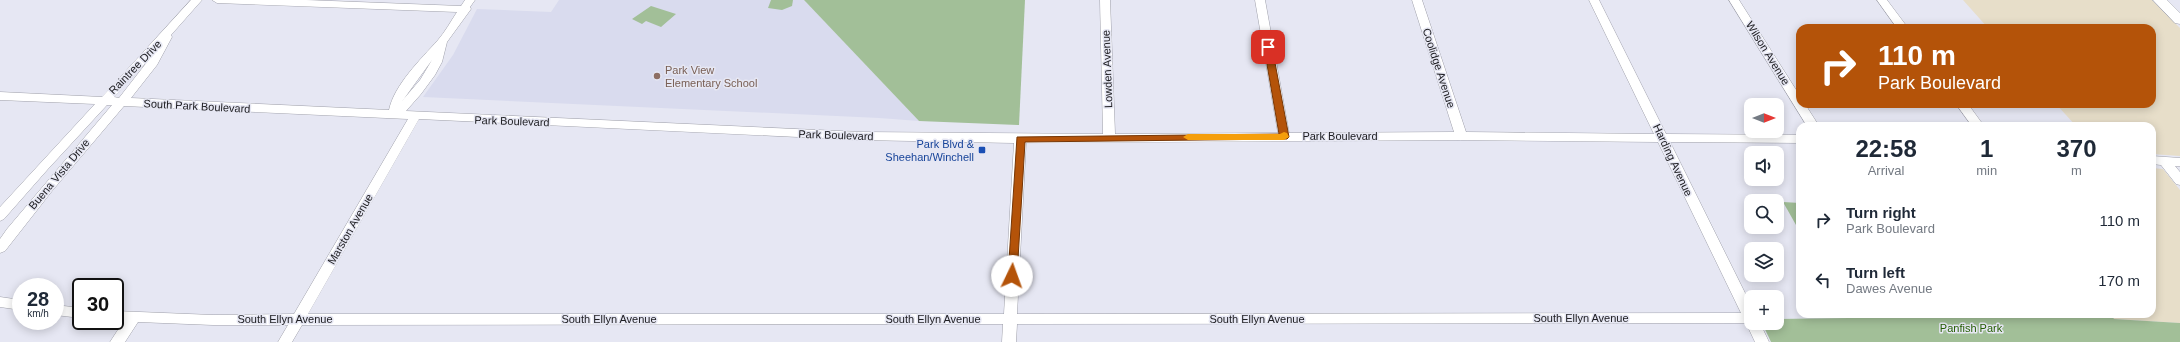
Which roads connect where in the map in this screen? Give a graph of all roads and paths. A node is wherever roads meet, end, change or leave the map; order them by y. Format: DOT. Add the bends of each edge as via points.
graph roads {
  1 [pos="197,0"];
  2 [pos="217,0"];
  3 [pos="1105,0"];
  4 [pos="1260,0"];
  5 [pos="1417,0"];
  6 [pos="1594,0"];
  7 [pos="1734,0"];
  8 [pos="1882,0"];
  9 [pos="2159,0"];
  10 [pos="333,2"];
  11 [pos="468,5"];
  12 [pos="2180,20"];
  13 [pos="1900,24"];
  14 [pos="168,34"];
  15 [pos="0,96"];
  16 [pos="1796,99"];
  17 [pos="102,101"];
  18 [pos="120,102"];
  19 [pos="1802,108"];
  20 [pos="1965,108"];
  21 [pos="394,115"];
  22 [pos="415,116"];
  23 [pos="1810,122"];
  24 [pos="1975,122"];
  25 [pos="1461,136"];
  26 [pos="1284,137"];
  27 [pos="1109,138"];
  28 [pos="1020,139"];
  29 [pos="1663,139"];
  30 [pos="1796,139"];
  31 [pos="2158,160"];
  32 [pos="2180,162"];
  33 [pos="2180,181"];
  34 [pos="0,216"];
  35 [pos="0,248"];
  36 [pos="0,302"];
  37 [pos="12,304"];
  38 [pos="1744,305"];
  39 [pos="124,316"];
  40 [pos="134,317"];
  41 [pos="298,318"];
  42 [pos="1010,319"];
  43 [pos="1744,319"];
  44 [pos="1756,330"];
  45 [pos="117,342"];
  46 [pos="285,342"];
  47 [pos="1009,342"];
  48 [pos="1762,342"];
  1 -- 14 [label="street, Raintree Drive"];
  2 -- 10 [label="street"];
  3 -- 27 [label="street, Lowden Avenue"];
  4 -- 26 [label="street"];
  5 -- 25 [label="street, Coolidge Avenue"];
  6 -- 29 [label="street, Harding Avenue"];
  7 -- 16 [label="street, Wilson Avenue"];
  8 -- 13 [label="street"];
  9 -- 12 [label="main road"];
  10 -- 11 [label="street"];
  11 -- 21 [label="street" via="442,42 441,54 412,100"];
  14 -- 17 [label="street, Raintree Drive" via="149,50 119,86"];
  14 -- 18 [label="street, Raintree Drive" via="161,50 139,83"];
  15 -- 17 [label="street, South Park Boulevard"];
  17 -- 18 [label="street, South Park Boulevard"];
  17 -- 34 [label="street, Buena Vista Drive"];
  18 -- 21 [label="street, South Park Boulevard"];
  18 -- 35 [label="street, Buena Vista Drive" via="38,198"];
  19 -- 23 [label="street, Wilson Avenue"];
  20 -- 24 [label="street"];
  21 -- 22 [label="street, Park Boulevard"];
  22 -- 28 [label="street, Park Boulevard" via="861,136"];
  22 -- 41 [label="street, Marston Avenue"];
  25 -- 26 [label="street, Park Boulevard"];
  25 -- 29 [label="street, Park Boulevard"];
  26 -- 27 [label="street, Park Boulevard"];
  27 -- 28 [label="street, Park Boulevard"];
  28 -- 42 [label="street"];
  29 -- 30 [label="street"];
  29 -- 38 [label="street, Harding Avenue"];
  31 -- 32 [label="street"];
  31 -- 33 [label="street"];
  36 -- 37 [label="street"];
  39 -- 40 [label="street, South Ellyn Avenue"];
  40 -- 41 [label="street, South Ellyn Avenue" via="213,320"];
  40 -- 45 [label="street"];
  41 -- 42 [label="street, South Ellyn Avenue"];
  41 -- 46 [label="street, Marston Avenue"];
  42 -- 43 [label="street, South Ellyn Avenue"];
  42 -- 47 [label="street"];
  44 -- 48 [label="street"];
}
